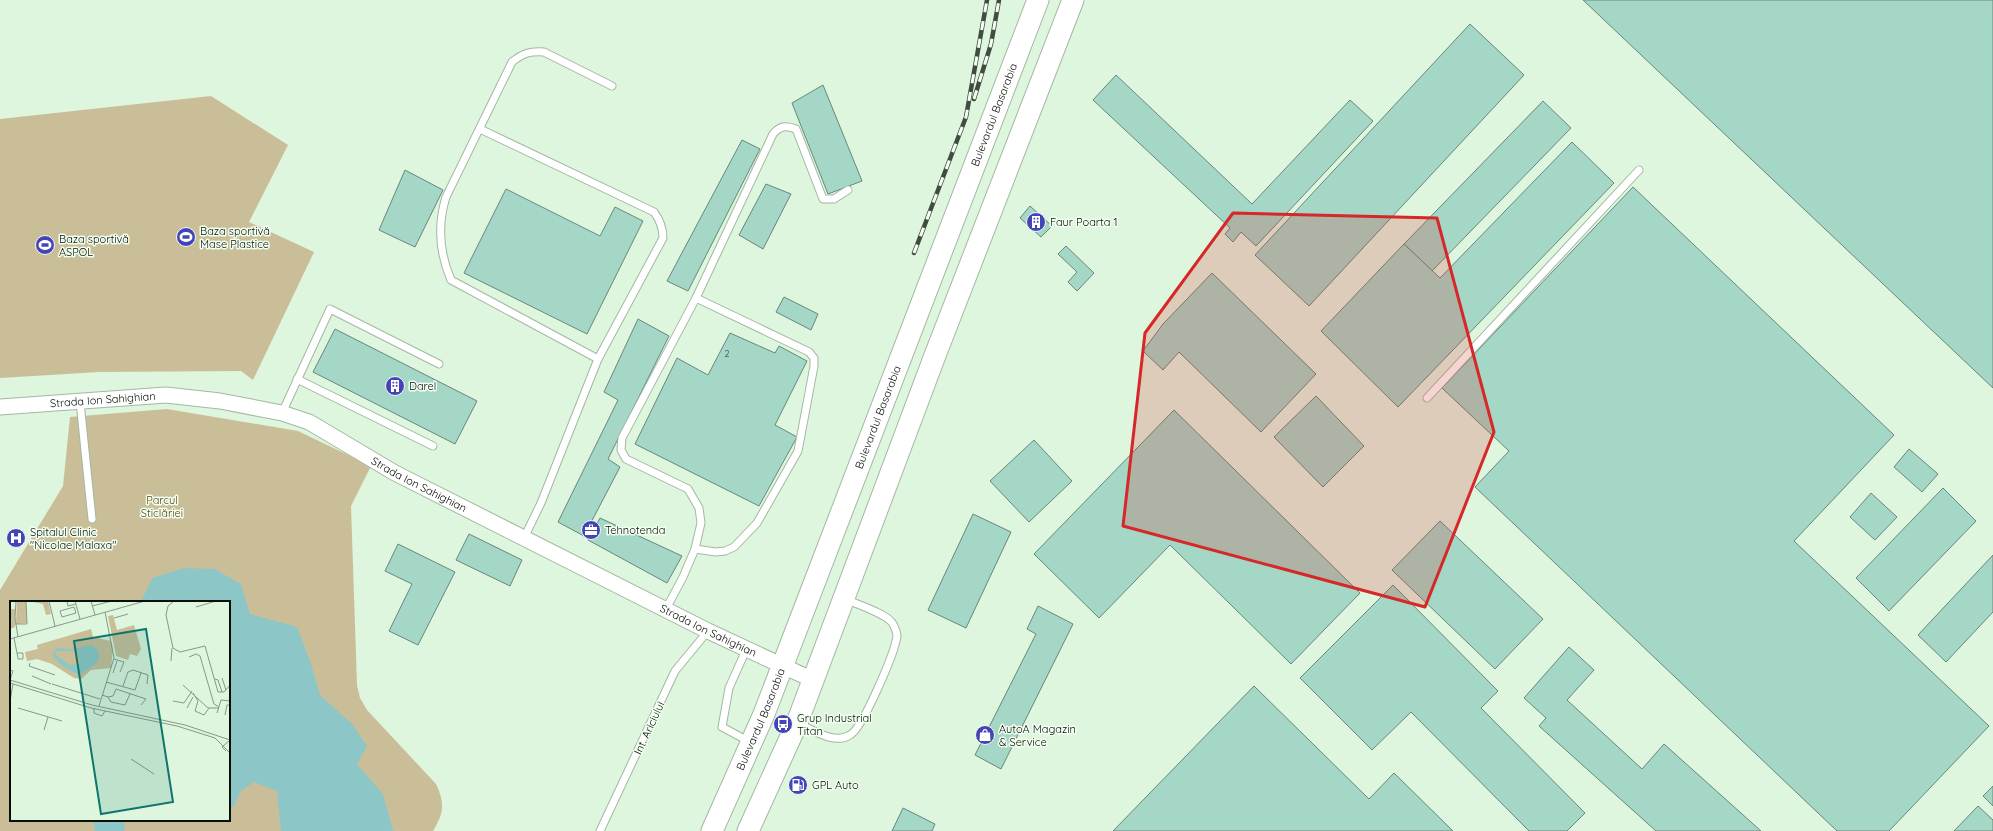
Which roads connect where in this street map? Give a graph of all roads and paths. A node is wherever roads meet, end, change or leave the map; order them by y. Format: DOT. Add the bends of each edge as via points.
graph roads {
  1 [pos="1038,0"];
  2 [pos="1073,0"];
  3 [pos="612,86"];
  4 [pos="480,129"];
  5 [pos="1639,170"];
  6 [pos="848,190"];
  7 [pos="696,298"];
  8 [pos="598,359"];
  9 [pos="439,364"];
  10 [pos="297,379"];
  11 [pos="1427,398"];
  12 [pos="80,402"];
  13 [pos="0,407"];
  14 [pos="282,413"];
  15 [pos="433,446"];
  16 [pos="92,519"];
  17 [pos="524,538"];
  18 [pos="694,549"];
  19 [pos="843,599"];
  20 [pos="666,609"];
  21 [pos="708,631"];
  22 [pos="746,650"];
  23 [pos="782,666"];
  24 [pos="813,680"];
  25 [pos="797,723"];
  26 [pos="752,743"];
  27 [pos="600,831"];
  28 [pos="712,831"];
  29 [pos="748,831"];
  1 -- 23 [label="main road, Bulevardul Basarabia"];
  2 -- 19 [label="main road"];
  3 -- 4 [label="lane" via="544,52 532,51 522,54 512,62"];
  4 -- 8 [label="lane" via="446,197 440,217 440,248 451,280"];
  4 -- 8 [label="lane" via="654,212 660,220 662,238"];
  5 -- 11 [label="lane"];
  6 -- 7 [label="lane" via="834,199 823,199 796,129 786,126 779,128 773,134"];
  7 -- 18 [label="lane" via="622,438 621,450 626,459 688,489 699,508 701,523"];
  7 -- 18 [label="lane" via="809,352 814,358 798,451 757,523 734,547 725,551"];
  8 -- 17 [label="lane" via="541,503"];
  9 -- 10 [label="lane" via="330,309"];
  10 -- 14 [label="lane"];
  10 -- 15 [label="lane"];
  12 -- 13 [label="street, Strada Ion Sahighian"];
  12 -- 14 [label="street, Strada Ion Sahighian" via="166,395 220,401"];
  12 -- 16 [label="lane"];
  14 -- 17 [label="street, Strada Ion Sahighian" via="309,422 395,473"];
  17 -- 20 [label="street, Strada Ion Sahighian"];
  18 -- 20 [label="lane"];
  19 -- 24 [label="main road"];
  19 -- 25 [label="lane" via="878,613 893,623 897,634 893,652 861,721 851,735 836,739"];
  20 -- 21 [label="street, Strada Ion Sahighian"];
  21 -- 22 [label="street, Strada Ion Sahighian"];
  21 -- 27 [label="lane, Int. Ariciului" via="675,671"];
  22 -- 23 [label="street, Strada Ion Sahighian"];
  22 -- 26 [label="lane" via="730,688 722,727"];
  23 -- 24 [label="street, Strada Ion Sahighian"];
  23 -- 26 [label="main road, Bulevardul Basarabia"];
  24 -- 25 [label="main road"];
  25 -- 29 [label="main road"];
  26 -- 28 [label="main road, Bulevardul Basarabia"];
}
